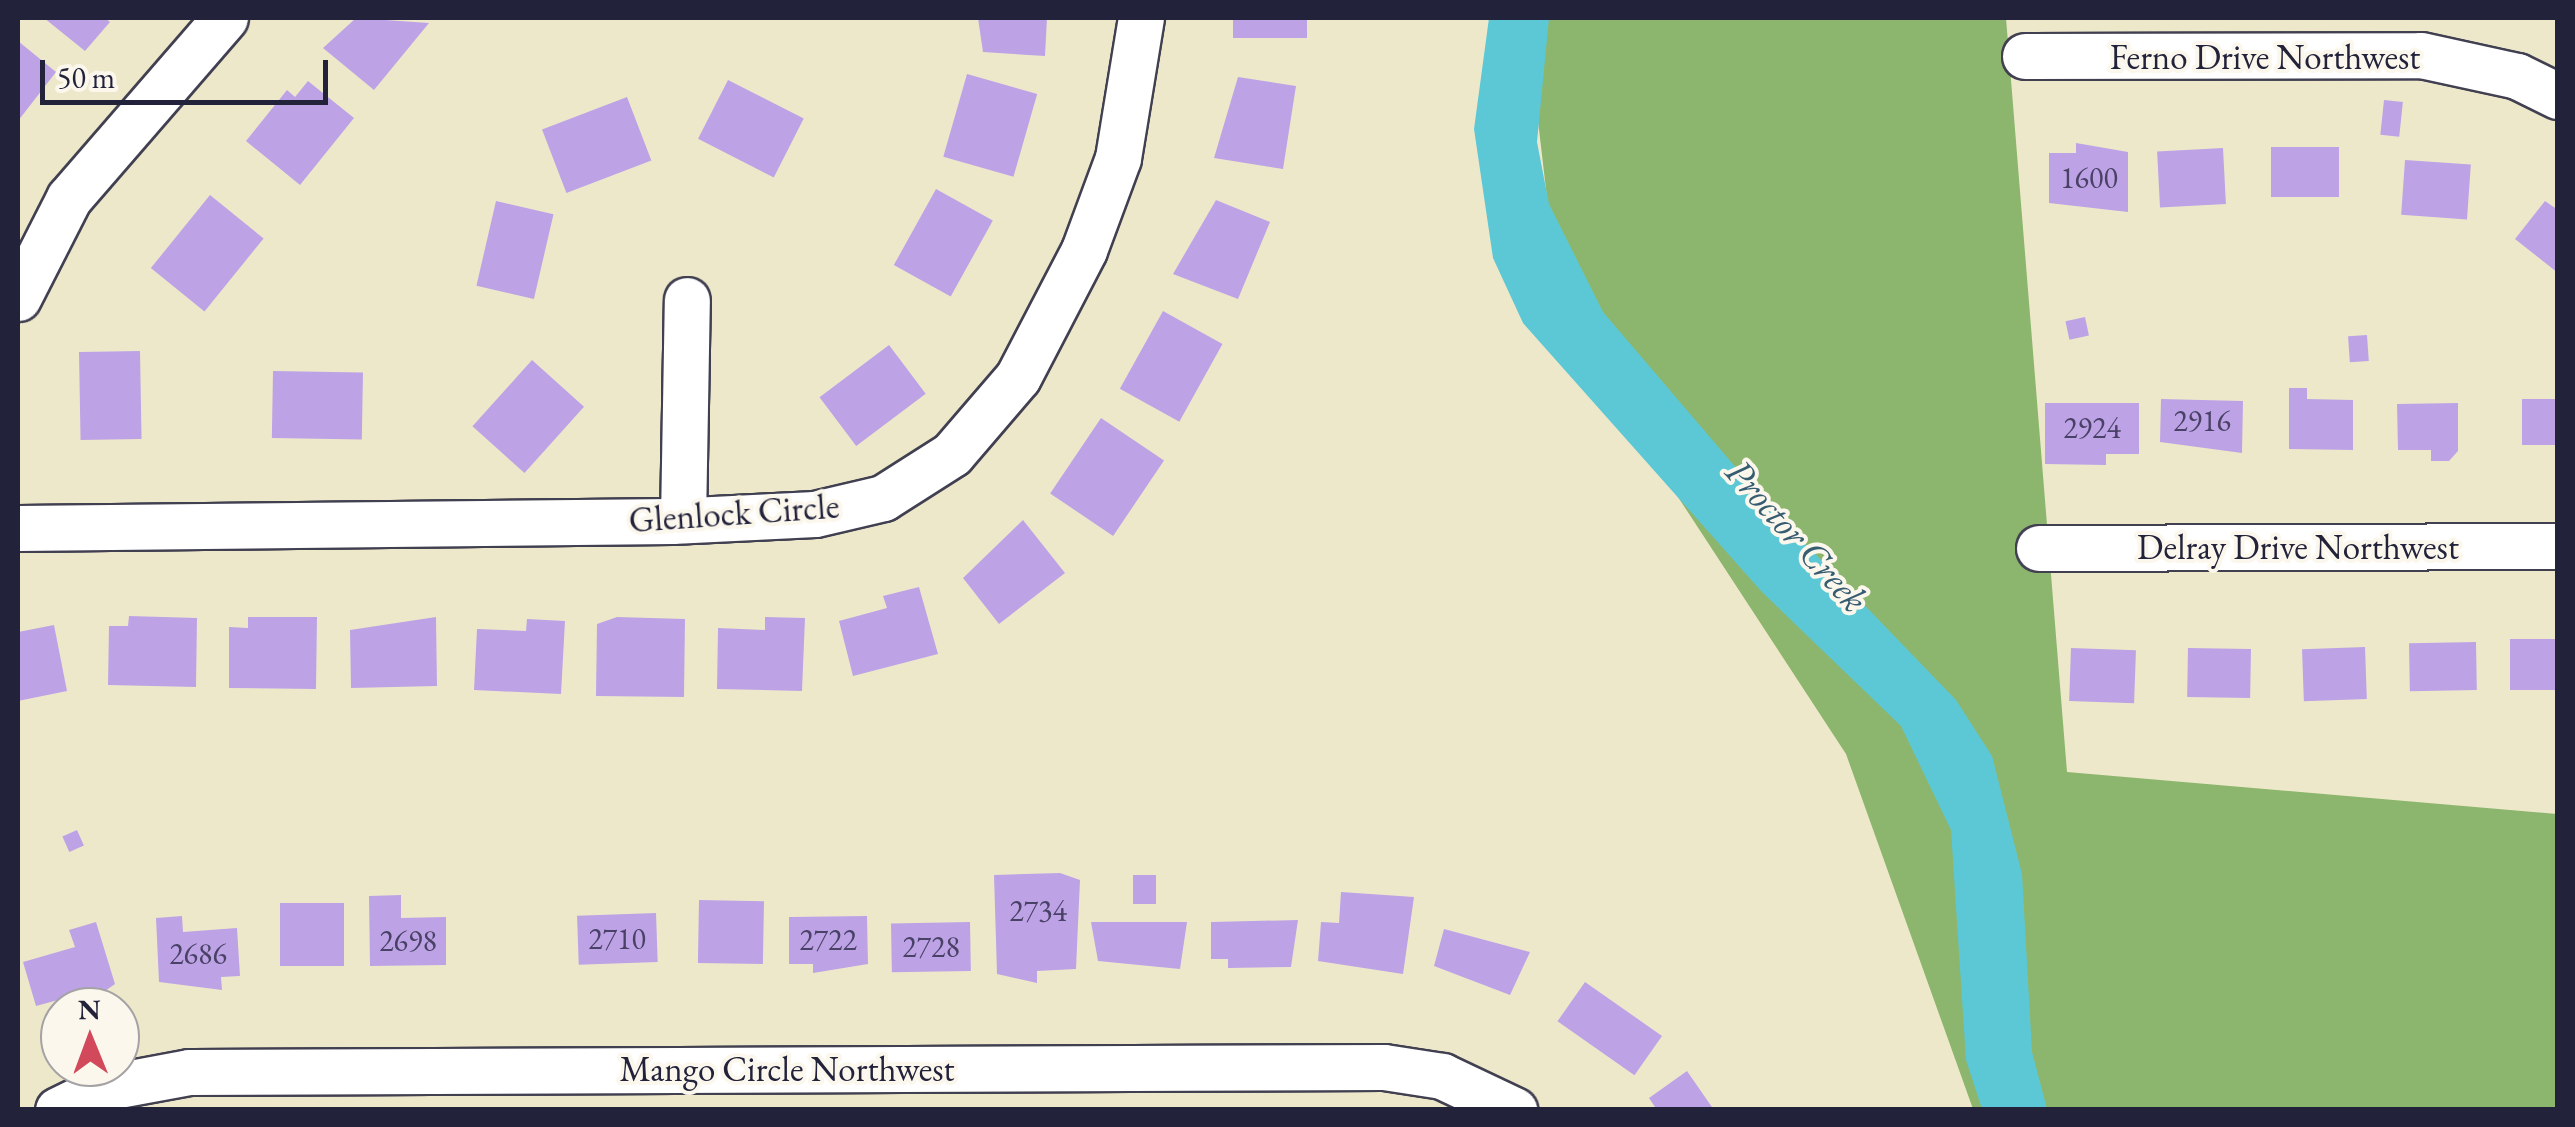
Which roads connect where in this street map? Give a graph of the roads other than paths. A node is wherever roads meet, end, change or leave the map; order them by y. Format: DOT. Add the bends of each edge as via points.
graph roads {
  1 [pos="225,18"];
  2 [pos="1141,18"];
  3 [pos="2025,56"];
  4 [pos="2558,96"];
  5 [pos="18,298"];
  6 [pos="687,300"];
  7 [pos="20,518"];
  8 [pos="683,520"];
  9 [pos="2558,546"];
  10 [pos="2039,548"];
  11 [pos="58,1110"];
  12 [pos="1514,1110"];
  1 -- 5 [label="street" via="69,198"];
  2 -- 8 [label="street, Glenlock Circle" via="1118,158 1084,250 1018,378 952,454 883,498 815,514"];
  3 -- 4 [label="street, Ferno Drive Northwest" via="2421,55 2516,76"];
  6 -- 8 [label="street"];
  7 -- 8 [label="street, Glenlock Circle"];
  9 -- 10 [label="street, Delray Drive Northwest"];
  11 -- 12 [label="street, Mango Circle Northwest" via="102,1088 189,1072 1384,1066 1442,1076"];
}
